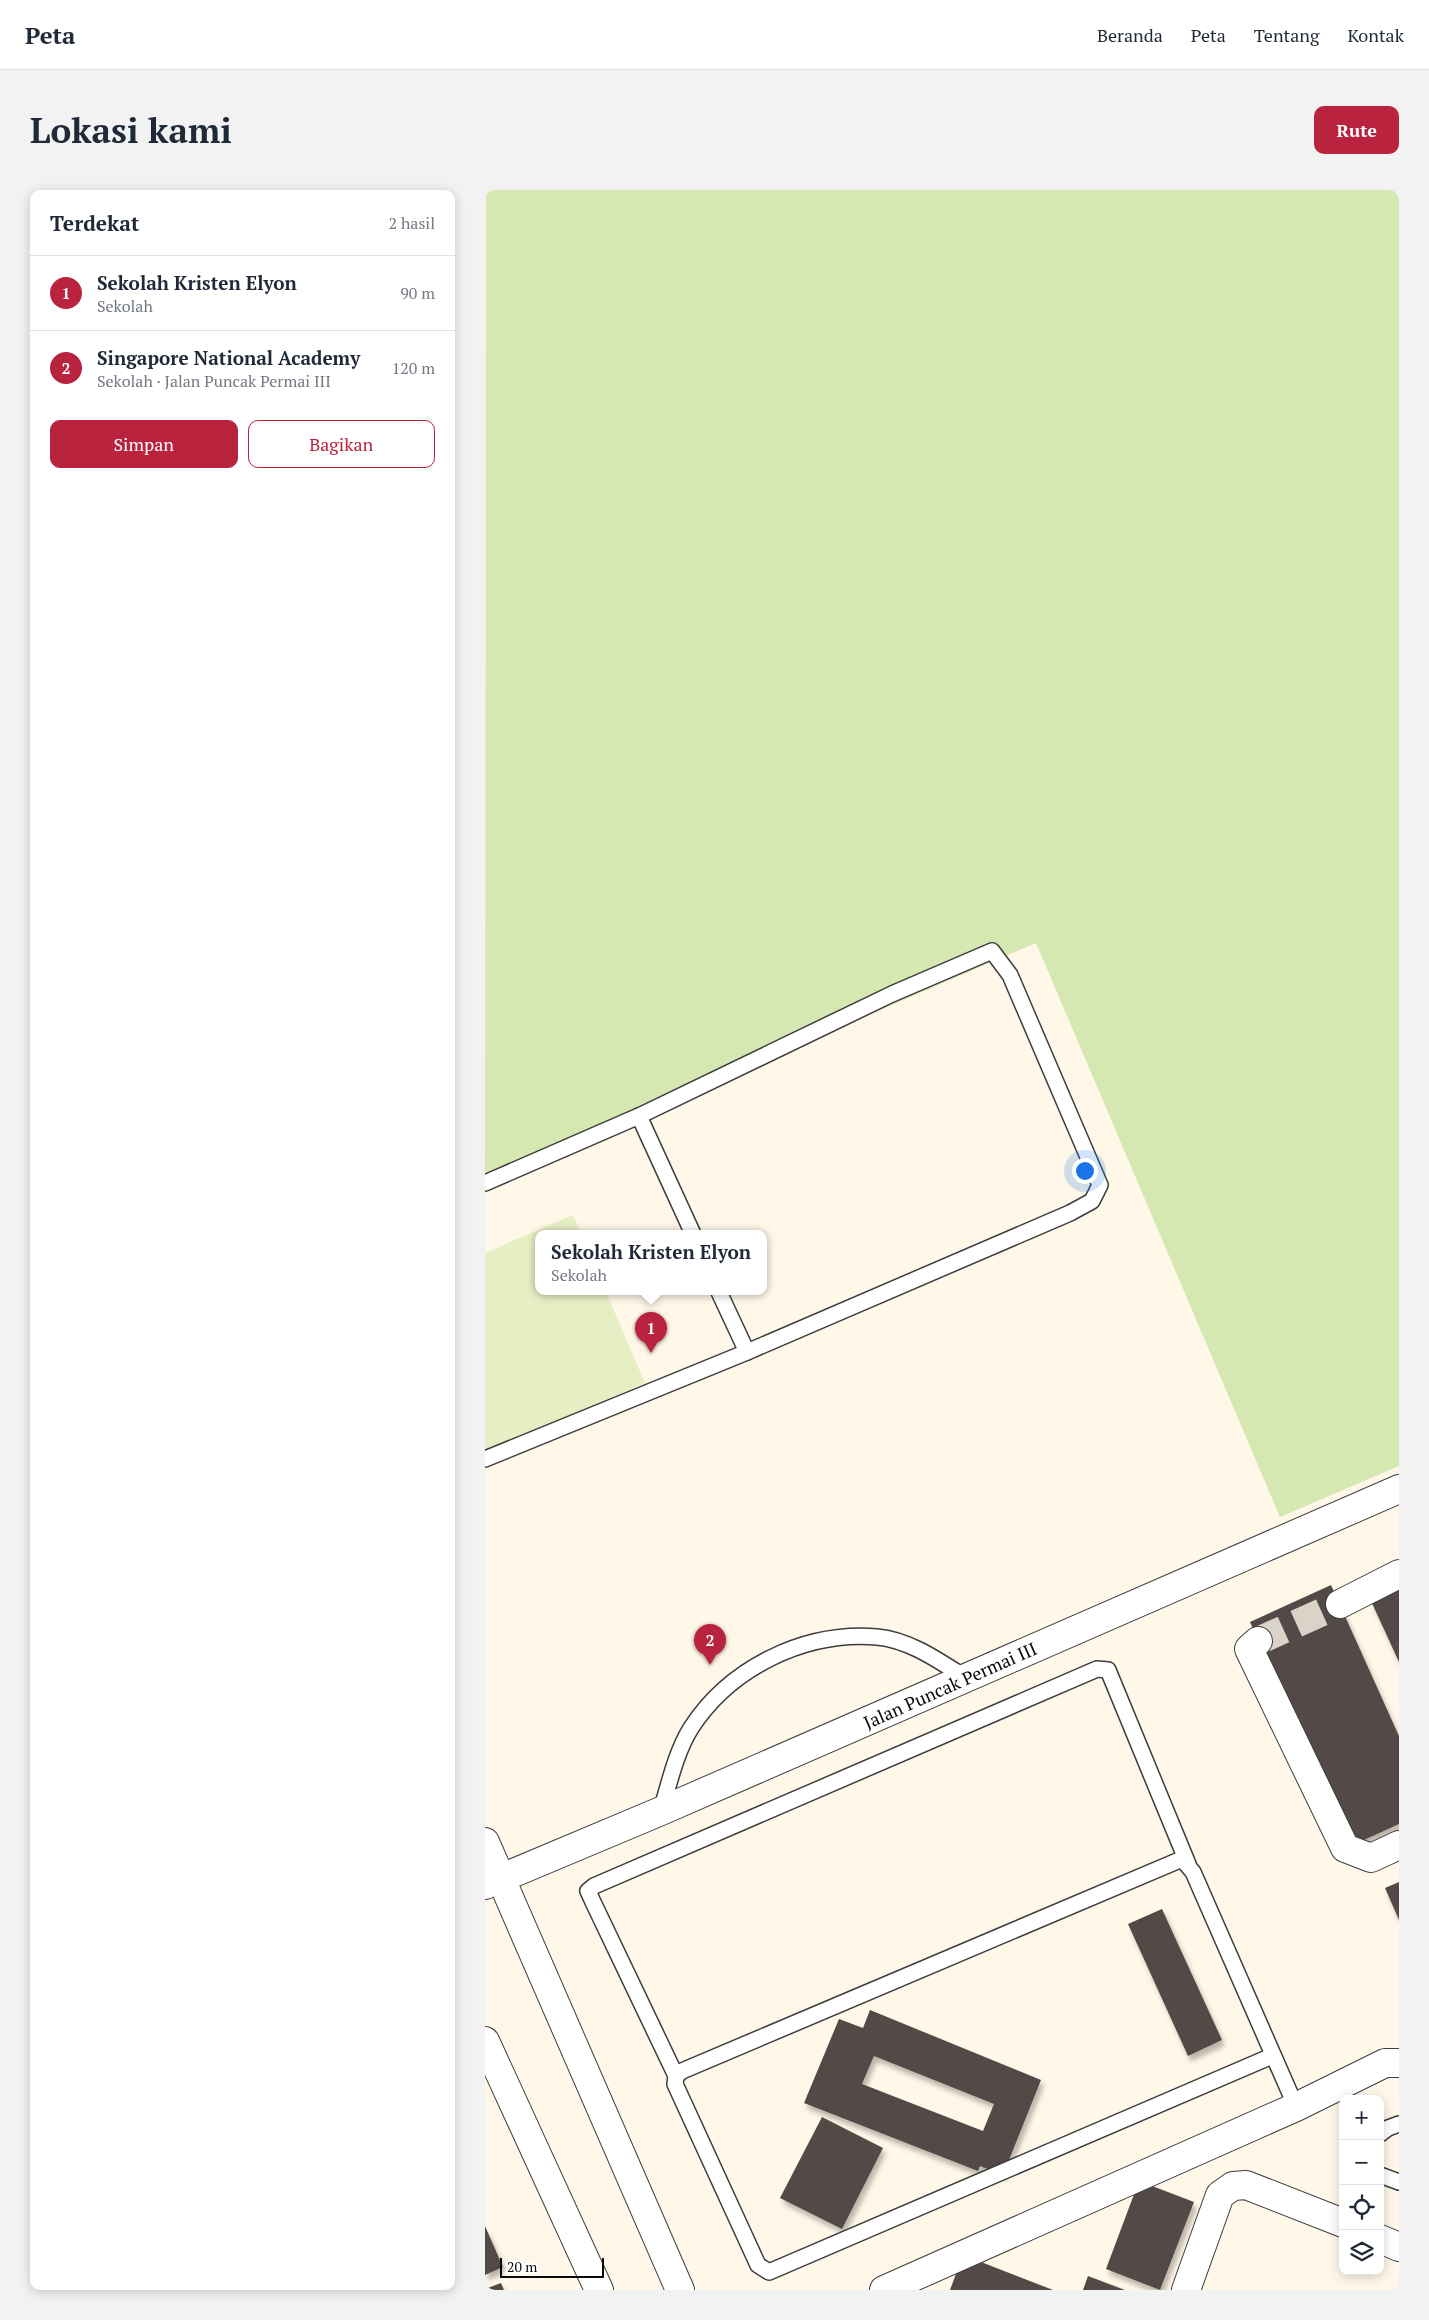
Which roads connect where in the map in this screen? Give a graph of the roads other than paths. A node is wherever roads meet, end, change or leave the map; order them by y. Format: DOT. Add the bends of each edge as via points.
graph roads {
  1 [pos="639,1116"];
  2 [pos="485,1183"];
  3 [pos="691,1230"];
  4 [pos="720,1295"];
  5 [pos="747,1352"];
  6 [pos="485,1459"];
  7 [pos="1399,1489"];
  8 [pos="1399,1574"];
  9 [pos="1340,1604"];
  10 [pos="1259,1641"];
  11 [pos="966,1678"];
  12 [pos="661,1811"];
  13 [pos="485,1842"];
  14 [pos="1399,1845"];
  15 [pos="1188,1864"];
  16 [pos="493,1882"];
  17 [pos="485,2042"];
  18 [pos="1272,2056"];
  19 [pos="1399,2063"];
  20 [pos="677,2076"];
  21 [pos="1296,2107"];
  22 [pos="1399,2124"];
  23 [pos="1384,2131"];
  24 [pos="1384,2176"];
  25 [pos="1399,2182"];
  26 [pos="1339,2220"];
  27 [pos="1384,2241"];
  28 [pos="1399,2247"];
  29 [pos="599,2290"];
  30 [pos="680,2290"];
  31 [pos="884,2290"];
  32 [pos="1186,2290"];
  1 -- 2 [label="lane"];
  1 -- 3 [label="lane"];
  1 -- 5 [label="lane" via="892,994 992,951 1011,975 1100,1185 1092,1201"];
  4 -- 5 [label="lane"];
  5 -- 6 [label="lane"];
  7 -- 11 [label="street, Jalan Puncak Permai III"];
  8 -- 9 [label="street"];
  10 -- 14 [label="street" via="1249,1649 1345,1848 1371,1858"];
  11 -- 12 [label="street, Jalan Puncak Permai III"];
  11 -- 12 [label="lane" via="925,1653 877,1637 829,1639 779,1652 717,1693 690,1730"];
  12 -- 16 [label="street, Jalan Puncak Permai III"];
  13 -- 16 [label="street"];
  15 -- 18 [label="lane"];
  15 -- 20 [label="lane" via="1182,1859 682,2071"];
  15 -- 20 [label="lane" via="1108,1670 1097,1669 588,1891"];
  16 -- 30 [label="street"];
  17 -- 29 [label="street"];
  18 -- 20 [label="lane" via="769,2272 758,2265 675,2084"];
  18 -- 21 [label="lane"];
  19 -- 21 [label="street" via="1385,2063"];
  21 -- 31 [label="street"];
  22 -- 23 [label="lane"];
  24 -- 25 [label="lane"];
  26 -- 32 [label="street" via="1246,2185 1233,2186 1220,2195"];
  27 -- 28 [label="street"];
}
